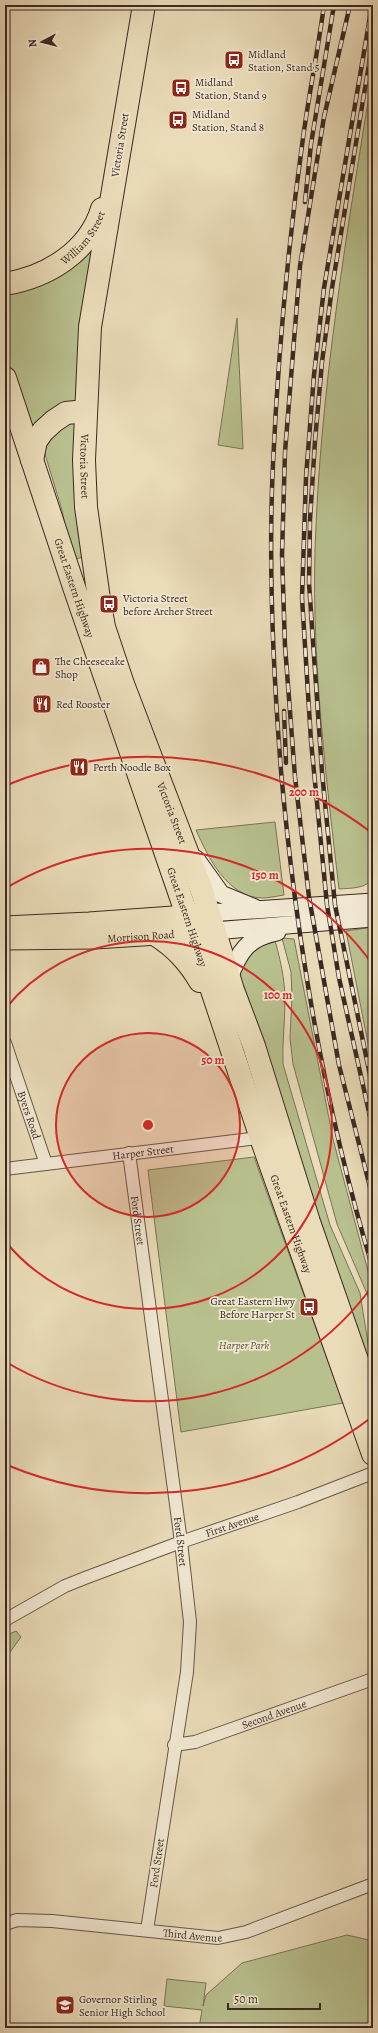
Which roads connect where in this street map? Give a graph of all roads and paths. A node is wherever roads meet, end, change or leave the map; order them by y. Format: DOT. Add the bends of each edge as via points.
graph roads {
  1 [pos="144,5"];
  2 [pos="119,156"];
  3 [pos="54,268"];
  4 [pos="5,269"];
  5 [pos="5,284"];
  6 [pos="5,378"];
  7 [pos="86,410"];
  8 [pos="32,460"];
  9 [pos="183,840"];
  10 [pos="373,897"];
  11 [pos="373,902"];
  12 [pos="258,910"];
  13 [pos="352,912"];
  14 [pos="373,918"];
  15 [pos="200,923"];
  16 [pos="373,924"];
  17 [pos="286,925"];
  18 [pos="5,926"];
  19 [pos="156,935"];
  20 [pos="5,940"];
  21 [pos="229,978"];
  22 [pos="216,1000"];
  23 [pos="5,1043"];
  24 [pos="271,1136"];
  25 [pos="128,1153"];
  26 [pos="46,1164"];
  27 [pos="5,1169"];
  28 [pos="373,1406"];
  29 [pos="373,1454"];
  30 [pos="373,1473"];
  31 [pos="181,1542"];
  32 [pos="5,1620"];
  33 [pos="373,1679"];
  34 [pos="174,1745"];
  35 [pos="373,1884"];
  36 [pos="5,1924"];
  37 [pos="147,1930"];
  1 -- 2 [label="highway, Victoria Street"];
  2 -- 3 [label="highway, William Street" via="100,216 93,229 75,251"];
  2 -- 7 [label="highway, Victoria Street" via="90,327"];
  3 -- 4 [label="highway, William Street"];
  3 -- 5 [label="highway, William Street" via="32,278"];
  6 -- 8 [label="highway, Great Eastern Highway"];
  7 -- 8 [label="highway" via="66,413 42,431 36,441"];
  7 -- 9 [label="highway, Victoria Street" via="86,507 104,627 131,706"];
  8 -- 15 [label="highway, Great Eastern Highway" via="134,764"];
  9 -- 12 [label="street" via="221,894"];
  9 -- 15 [label="highway, Victoria Street"];
  10 -- 13 [label="street"];
  11 -- 13 [label="street, Morrison Road"];
  12 -- 13 [label="street, Morrison Road"];
  12 -- 15 [label="street, Morrison Road"];
  13 -- 14 [label="street, Morrison Road"];
  13 -- 16 [label="street"];
  13 -- 17 [label="street, Morrison Road"];
  15 -- 17 [label="street, Morrison Road"];
  15 -- 18 [label="main road, Morrison Road" via="89,922"];
  15 -- 19 [label="main road, Morrison Road"];
  15 -- 21 [label="highway, Great Eastern Highway"];
  15 -- 22 [label="highway, Great Eastern Highway"];
  17 -- 21 [label="street" via="278,932 258,937 248,944 241,952"];
  19 -- 20 [label="main road, Morrison Road"];
  19 -- 22 [label="highway" via="184,957 206,992"];
  21 -- 24 [label="highway, Great Eastern Highway"];
  22 -- 24 [label="highway, Great Eastern Highway"];
  23 -- 26 [label="street, Byers Road"];
  24 -- 25 [label="street, Harper Street"];
  24 -- 28 [label="highway, Great Eastern Highway" via="309,1222"];
  24 -- 29 [label="highway, Great Eastern Highway"];
  25 -- 26 [label="street, Harper Street"];
  25 -- 31 [label="street, Ford Street"];
  26 -- 27 [label="street, Harper Street"];
  30 -- 31 [label="street, First Avenue"];
  31 -- 32 [label="street, First Avenue" via="65,1586"];
  31 -- 34 [label="street, Ford Street" via="189,1601 190,1640"];
  33 -- 34 [label="street, Second Avenue" via="195,1742"];
  34 -- 37 [label="street, Ford Street"];
  35 -- 37 [label="street, Third Avenue" via="227,1937 209,1938"];
  36 -- 37 [label="street, Third Avenue" via="17,1920"];
}
